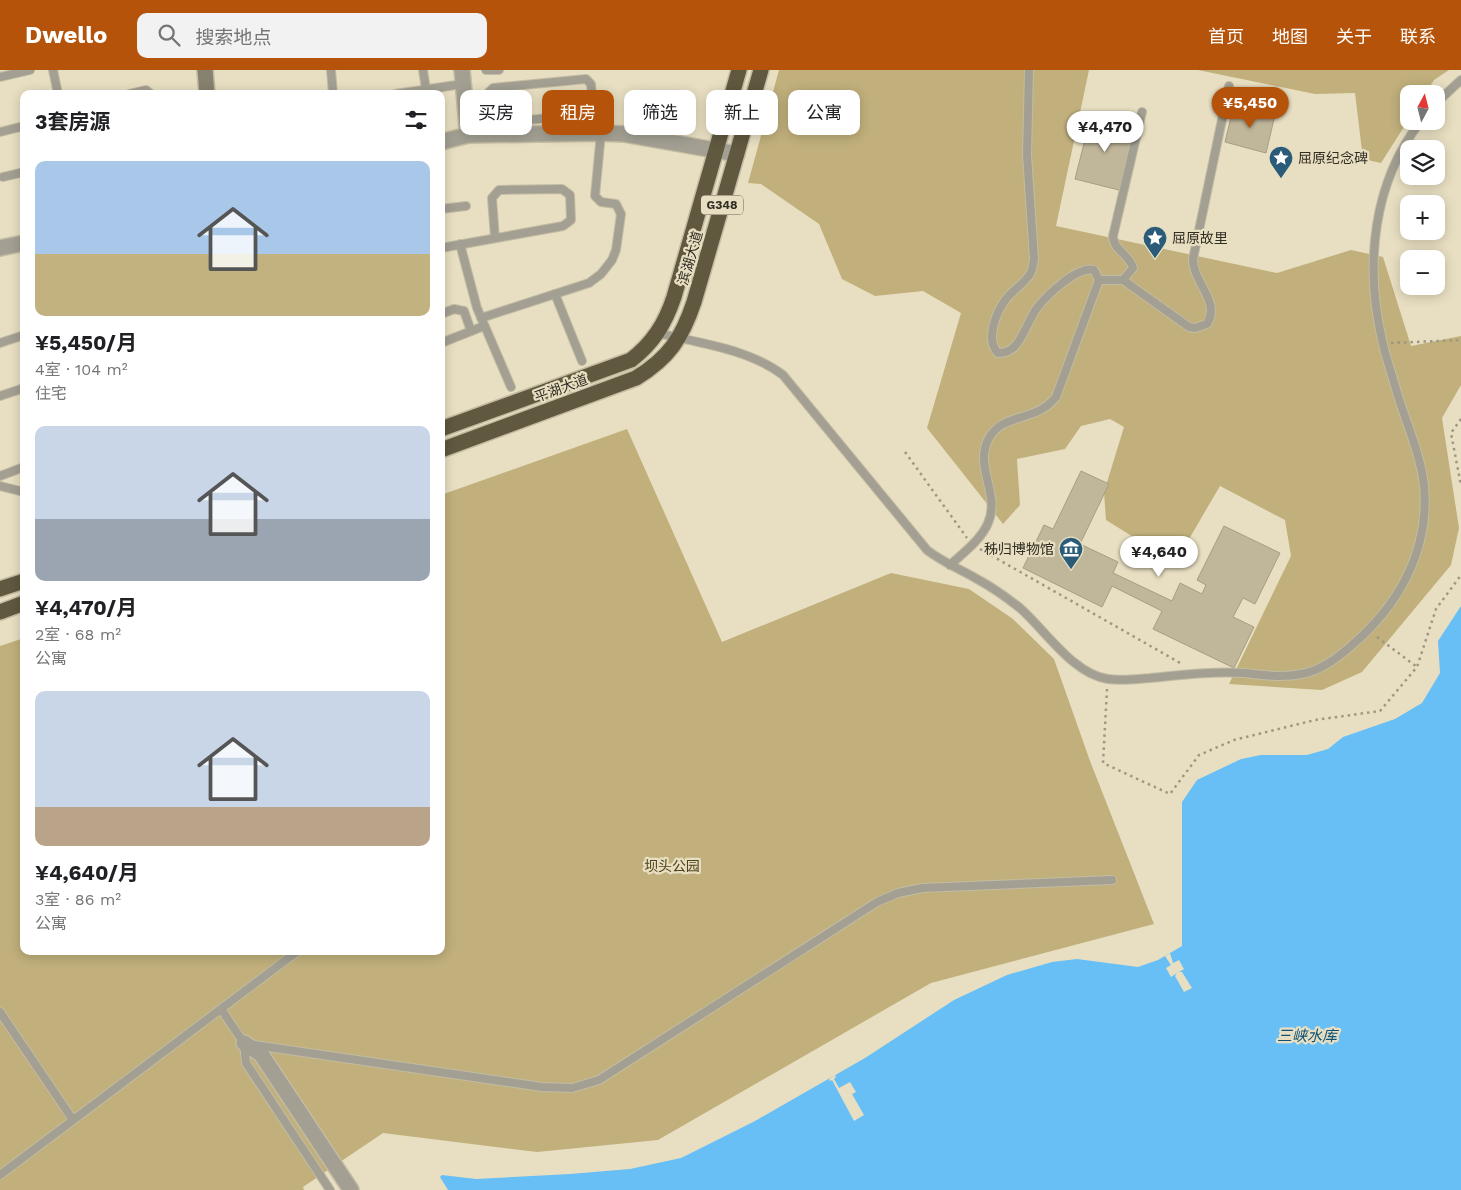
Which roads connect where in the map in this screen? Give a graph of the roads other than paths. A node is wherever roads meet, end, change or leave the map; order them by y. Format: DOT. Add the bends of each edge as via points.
graph roads {
  1 [pos="30,70"];
  2 [pos="53,70"];
  3 [pos="204,70"];
  4 [pos="331,70"];
  5 [pos="423,70"];
  6 [pos="486,70"];
  7 [pos="499,70"];
  8 [pos="739,70"];
  9 [pos="761,70"];
  10 [pos="1029,70"];
  11 [pos="0,77"];
  12 [pos="462,77"];
  13 [pos="1461,80"];
  14 [pos="1229,86"];
  15 [pos="426,89"];
  16 [pos="57,90"];
  17 [pos="206,90"];
  18 [pos="333,90"];
  19 [pos="420,90"];
  20 [pos="463,90"];
  21 [pos="1445,95"];
  22 [pos="1142,112"];
  23 [pos="491,124"];
  24 [pos="20,127"];
  25 [pos="1415,130"];
  26 [pos="0,132"];
  27 [pos="614,133"];
  28 [pos="460,134"];
  29 [pos="601,135"];
  30 [pos="445,140"];
  31 [pos="716,150"];
  32 [pos="737,154"];
  33 [pos="20,173"];
  34 [pos="3,177"];
  35 [pos="466,206"];
  36 [pos="445,209"];
  37 [pos="495,238"];
  38 [pos="460,244"];
  39 [pos="20,245"];
  40 [pos="445,247"];
  41 [pos="0,248"];
  42 [pos="1099,280"];
  43 [pos="1123,280"];
  44 [pos="555,294"];
  45 [pos="445,312"];
  46 [pos="483,322"];
  47 [pos="471,331"];
  48 [pos="658,333"];
  49 [pos="20,336"];
  50 [pos="679,338"];
  51 [pos="445,341"];
  52 [pos="0,343"];
  53 [pos="582,361"];
  54 [pos="511,387"];
  55 [pos="20,389"];
  56 [pos="0,396"];
  57 [pos="445,428"];
  58 [pos="445,449"];
  59 [pos="20,468"];
  60 [pos="0,476"];
  61 [pos="0,486"];
  62 [pos="20,491"];
  63 [pos="950,565"];
  64 [pos="20,582"];
  65 [pos="0,589"];
  66 [pos="20,604"];
  67 [pos="0,612"];
  68 [pos="1112,880"];
  69 [pos="293,955"];
  70 [pos="221,1009"];
  71 [pos="0,1014"];
  72 [pos="244,1043"];
  73 [pos="73,1120"];
  74 [pos="0,1174"];
  75 [pos="330,1190"];
  76 [pos="351,1190"];
  1 -- 11 [label="lane"];
  2 -- 16 [label="lane"];
  3 -- 17 [label="main road"];
  4 -- 18 [label="lane"];
  5 -- 15 [label="lane"];
  6 -- 7 [label="lane"];
  8 -- 31 [label="highway, 滨湖大道 / G348"];
  9 -- 32 [label="highway, 滨湖大道 / G348"];
  10 -- 42 [label="lane" via="1027,155 1034,259 1030,274 998,311 992,338 994,349 1003,353 1013,348 1037,308 1076,274 1094,270"];
  12 -- 15 [label="lane"];
  12 -- 20 [label="street"];
  13 -- 21 [label="lane"];
  14 -- 43 [label="lane" via="1194,259 1194,270 1212,307 1210,319 1202,327 1189,327"];
  15 -- 19 [label="lane"];
  22 -- 43 [label="lane" via="1113,236 1115,244 1132,263 1133,268"];
  23 -- 23 [label="lane" via="589,114 593,109 591,84 586,79 493,88 488,93"];
  24 -- 26 [label="lane"];
  25 -- 63 [label="lane" via="1394,165 1382,200 1376,230 1375,299 1382,344 1420,466 1424,519 1403,587 1368,632 1338,657 1303,674 1214,673 1108,679 1092,675 1078,666 1032,619 1006,598"];
  27 -- 31 [label="street"];
  28 -- 30 [label="street"];
  29 -- 44 [label="lane" via="595,196 601,202 616,204 621,214 616,250 601,274 588,283"];
  31 -- 32 [label="street"];
  31 -- 48 [label="highway, 滨湖大道 / G348" via="674,297"];
  32 -- 50 [label="highway, 滨湖大道 / G348" via="694,302"];
  33 -- 34 [label="lane"];
  35 -- 36 [label="lane"];
  37 -- 37 [label="lane" via="563,226 571,220 570,196 562,189 499,190 492,198"];
  37 -- 38 [label="lane"];
  38 -- 40 [label="lane"];
  38 -- 46 [label="lane" via="466,276"];
  39 -- 41 [label="street"];
  42 -- 43 [label="lane"];
  42 -- 63 [label="lane" via="1056,397 1041,411 1008,421 989,438 984,466 992,512 983,533"];
  44 -- 46 [label="lane"];
  44 -- 53 [label="lane"];
  45 -- 47 [label="lane" via="454,309 464,311"];
  46 -- 47 [label="lane"];
  46 -- 54 [label="lane"];
  47 -- 51 [label="lane"];
  48 -- 50 [label="lane"];
  48 -- 57 [label="highway, 平湖大道 / G348" via="646,349 631,360"];
  49 -- 52 [label="lane"];
  50 -- 58 [label="highway, 平湖大道 / G348" via="656,366 636,378"];
  50 -- 63 [label="lane" via="758,360 783,375 918,540"];
  55 -- 56 [label="lane"];
  59 -- 60 [label="lane"];
  61 -- 62 [label="lane"];
  64 -- 65 [label="highway"];
  66 -- 67 [label="highway"];
  68 -- 72 [label="lane" via="922,888 898,892 877,902 599,1080 572,1088 542,1087"];
  69 -- 70 [label="lane"];
  70 -- 72 [label="lane"];
  70 -- 73 [label="lane"];
  71 -- 73 [label="lane"];
  72 -- 75 [label="lane" via="246,1063"];
  72 -- 76 [label="street" via="262,1054"];
  73 -- 74 [label="lane"];
}
